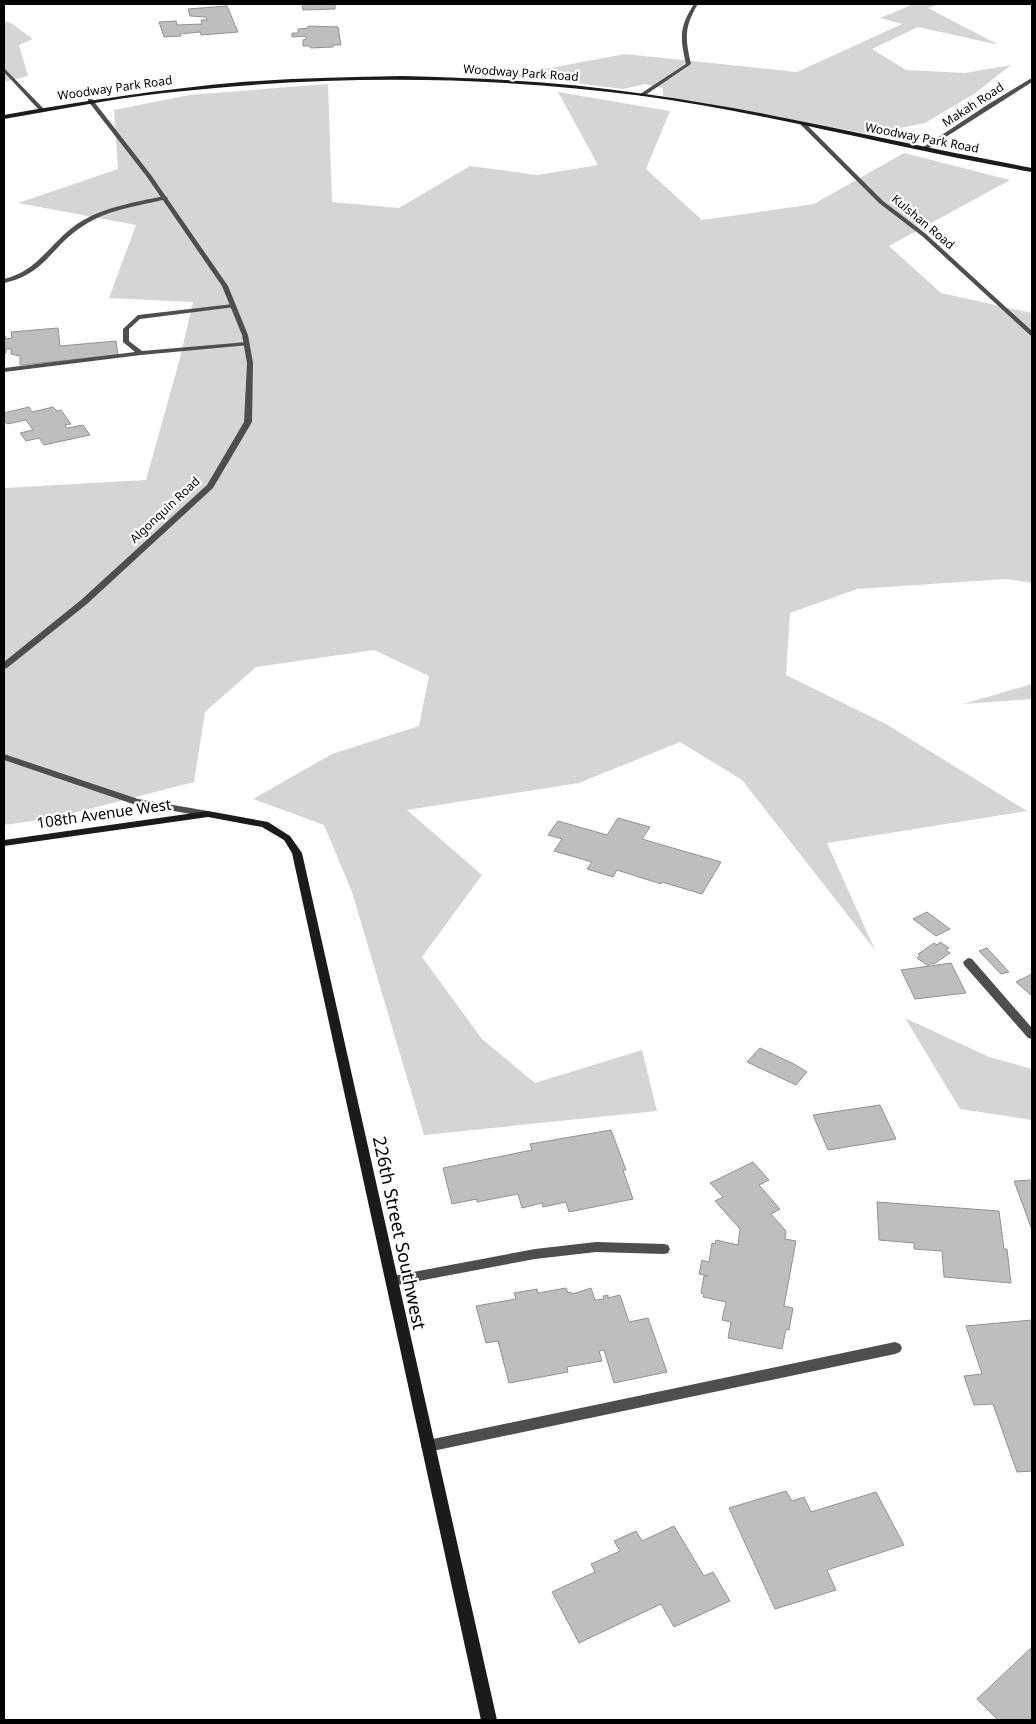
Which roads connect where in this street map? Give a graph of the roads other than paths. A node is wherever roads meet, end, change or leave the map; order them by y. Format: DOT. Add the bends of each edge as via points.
graph roads {
  1 [pos="696,4"];
  2 [pos="4,69"];
  3 [pos="1032,80"];
  4 [pos="642,95"];
  5 [pos="90,100"];
  6 [pos="41,109"];
  7 [pos="4,117"];
  8 [pos="803,124"];
  9 [pos="925,148"];
  10 [pos="1032,170"];
  11 [pos="165,198"];
  12 [pos="4,281"];
  13 [pos="233,306"];
  14 [pos="1032,334"];
  15 [pos="247,344"];
  16 [pos="141,353"];
  17 [pos="4,370"];
  18 [pos="4,666"];
  19 [pos="4,757"];
  20 [pos="208,814"];
  21 [pos="4,843"];
  22 [pos="968,962"];
  23 [pos="1032,1035"];
  24 [pos="664,1249"];
  25 [pos="392,1281"];
  26 [pos="895,1348"];
  27 [pos="428,1446"];
  28 [pos="489,1720"];
  1 -- 4 [label="street" via="687,16 682,34 689,64"];
  2 -- 6 [label="street"];
  3 -- 9 [label="street, Makah Road"];
  4 -- 5 [label="street, Woodway Park Road" via="485,79 409,77 241,84"];
  4 -- 8 [label="street, Woodway Park Road"];
  5 -- 6 [label="street, Woodway Park Road"];
  5 -- 11 [label="street, Algonquin Road"];
  6 -- 7 [label="street, Woodway Park Road"];
  8 -- 9 [label="street, Woodway Park Road"];
  8 -- 14 [label="street, Kulshan Road" via="881,202 924,236"];
  9 -- 10 [label="street, Woodway Park Road"];
  11 -- 12 [label="street" via="124,206 81,224 68,233 46,260 21,277"];
  11 -- 13 [label="street, Algonquin Road" via="225,286"];
  13 -- 15 [label="street, Algonquin Road"];
  13 -- 16 [label="street" via="138,317 126,329 126,342"];
  15 -- 16 [label="street"];
  15 -- 18 [label="street, Algonquin Road" via="250,363 248,422 210,486 84,602"];
  16 -- 17 [label="street"];
  19 -- 20 [label="street" via="136,802"];
  20 -- 21 [label="street, 108th Avenue West"];
  20 -- 25 [label="street, 226th Street Southwest" via="264,824 287,838 297,853"];
  22 -- 23 [label="street"];
  24 -- 25 [label="street" via="587,1248 535,1254"];
  25 -- 27 [label="street, 226th Street Southwest"];
  26 -- 27 [label="street"];
  27 -- 28 [label="street, 226th Street Southwest"];
}
